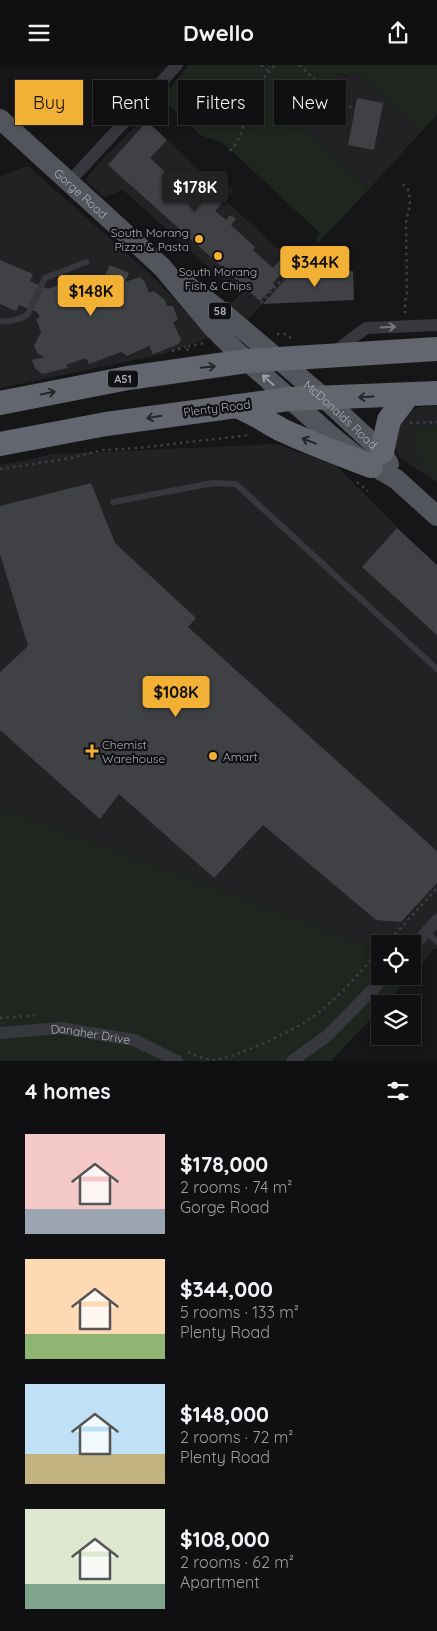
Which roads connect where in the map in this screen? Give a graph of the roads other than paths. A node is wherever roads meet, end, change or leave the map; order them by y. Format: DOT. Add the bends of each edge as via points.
graph roads {
  1 [pos="178,65"];
  2 [pos="0,119"];
  3 [pos="69,182"];
  4 [pos="86,262"];
  5 [pos="162,267"];
  6 [pos="0,321"];
  7 [pos="437,325"];
  8 [pos="437,349"];
  9 [pos="330,355"];
  10 [pos="276,359"];
  11 [pos="247,361"];
  12 [pos="437,393"];
  13 [pos="408,395"];
  14 [pos="323,397"];
  15 [pos="289,399"];
  16 [pos="0,403"];
  17 [pos="235,406"];
  18 [pos="0,445"];
  19 [pos="376,459"];
  20 [pos="113,502"];
  21 [pos="437,516"];
  22 [pos="437,669"];
  23 [pos="437,920"];
  24 [pos="427,932"];
  25 [pos="421,938"];
  26 [pos="437,942"];
  27 [pos="377,985"];
  28 [pos="0,1033"];
  29 [pos="182,1056"];
  30 [pos="292,1061"];
  1 -- 3 [label="street"];
  2 -- 3 [label="main road, Gorge Road / 58"];
  3 -- 5 [label="main road, Gorge Road / 58"];
  4 -- 6 [label="lane" via="46,278 25,317"];
  5 -- 10 [label="main road, Gorge Road / 58" via="212,304"];
  5 -- 11 [label="main road, Gorge Road / 58" via="214,329"];
  9 -- 7 [label="street, one-way" via="366,328"];
  8 -- 9 [label="highway, A51"];
  9 -- 10 [label="highway, A51"];
  10 -- 11 [label="highway, A51"];
  10 -- 14 [label="main road, McDonalds Road / 58"];
  15 -- 11 [label="main road, Gorge Road / 58, one-way"];
  16 -- 11 [label="highway, A51, one-way" via="128,378"];
  12 -- 13 [label="highway, Plenty Road"];
  13 -- 14 [label="highway, Plenty Road, one-way"];
  13 -- 19 [label="highway" via="389,420"];
  14 -- 15 [label="highway, Plenty Road"];
  14 -- 19 [label="main road, McDonalds Road / 58"];
  15 -- 17 [label="highway, Plenty Road"];
  15 -- 19 [label="main road, McDonalds Road / 58" via="356,456"];
  17 -- 18 [label="highway, Plenty Road, one-way" via="106,424"];
  19 -- 17 [label="highway, one-way" via="338,454"];
  19 -- 21 [label="main road, McDonalds Road / 58" via="388,459 396,479"];
  20 -- 22 [label="lane" via="213,483 236,484"];
  23 -- 24 [label="street"];
  24 -- 25 [label="street"];
  24 -- 26 [label="lane"];
  27 -- 30 [label="street" via="327,1036"];
  28 -- 29 [label="street, Danaher Drive" via="61,1028 134,1040"];
}
